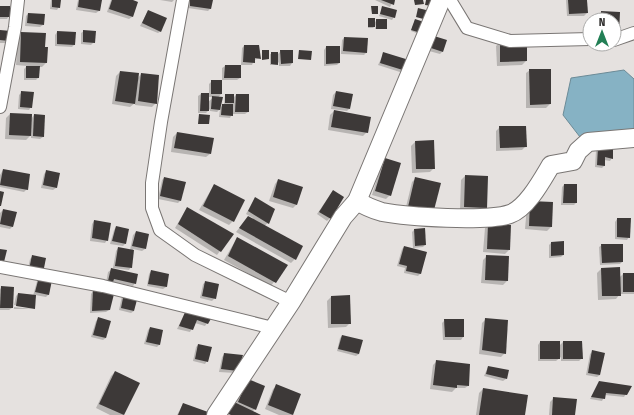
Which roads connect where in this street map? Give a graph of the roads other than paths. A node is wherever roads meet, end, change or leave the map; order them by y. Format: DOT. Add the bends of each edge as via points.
graph roads {
  1 [pos="18,0"];
  2 [pos="183,0"];
  3 [pos="441,0"];
  4 [pos="450,0"];
  5 [pos="634,33"];
  6 [pos="622,37"];
  7 [pos="582,39"];
  8 [pos="0,107"];
  9 [pos="634,138"];
  10 [pos="357,201"];
  11 [pos="0,267"];
  12 [pos="291,302"];
  13 [pos="273,328"];
  14 [pos="216,415"];
  1 -- 8 [label="street"];
  2 -- 12 [label="street" via="161,122 152,183 152,208 160,230 195,255"];
  3 -- 10 [label="street"];
  4 -- 7 [label="street" via="466,28 510,41"];
  5 -- 6 [label="street"];
  9 -- 10 [label="street" via="588,142 578,151 573,161 551,165 536,190 511,214 423,217 383,212 367,208"];
  10 -- 12 [label="street" via="343,217"];
  11 -- 13 [label="street" via="103,286"];
  12 -- 13 [label="street"];
  13 -- 14 [label="street"];
}
